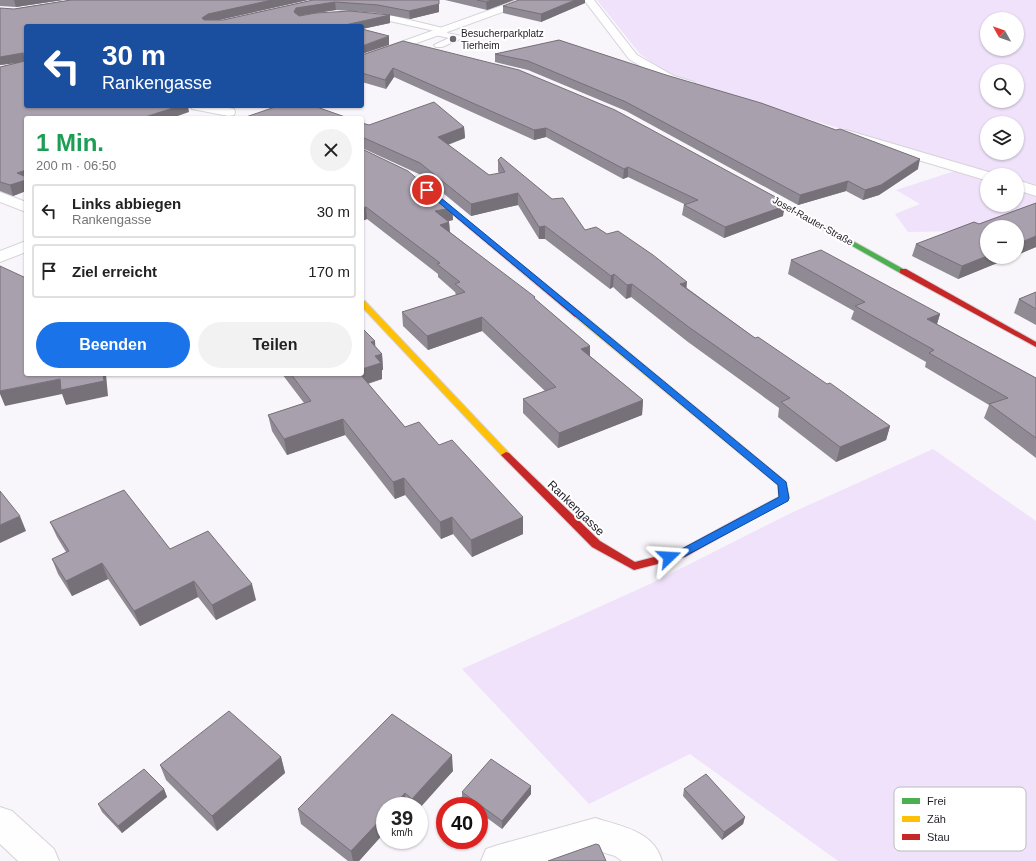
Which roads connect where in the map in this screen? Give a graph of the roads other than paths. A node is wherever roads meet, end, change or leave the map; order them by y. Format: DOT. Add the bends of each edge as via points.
graph roads {
  1 [pos="526,0"];
  2 [pos="589,0"];
  3 [pos="354,14"];
  4 [pos="441,32"];
  5 [pos="404,45"];
  6 [pos="420,48"];
  7 [pos="438,50"];
  8 [pos="364,59"];
  9 [pos="700,88"];
  10 [pos="206,108"];
  11 [pos="229,113"];
  12 [pos="836,130"];
  13 [pos="980,174"];
  14 [pos="421,184"];
  15 [pos="745,184"];
  16 [pos="1024,187"];
  17 [pos="1036,191"];
  18 [pos="0,197"];
  19 [pos="24,207"];
  20 [pos="24,247"];
  21 [pos="0,257"];
  22 [pos="364,305"];
  23 [pos="1036,345"];
  24 [pos="0,822"];
  25 [pos="42,861"];
  26 [pos="498,861"];
  27 [pos="645,861"];
  1 -- 4 [label="street"];
  2 -- 9 [label="street" via="633,57 670,78"];
  3 -- 4 [label="lane" via="385,17"];
  4 -- 5 [label="street"];
  4 -- 7 [label="lane" via="458,38"];
  5 -- 6 [label="street"];
  5 -- 8 [label="street"];
  10 -- 11 [label="street"];
  12 -- 13 [label="street"];
  14 -- 22 [label="street, Rankengasse" via="783,484 784,498 681,554 634,566 596,544 527,477"];
  15 -- 23 [label="street, Josef-Rauter-Straße"];
  16 -- 17 [label="street"];
  18 -- 19 [label="street"];
  20 -- 21 [label="street"];
  24 -- 25 [label="street"];
  26 -- 27 [label="street" via="595,834 625,843 644,857"];
}
